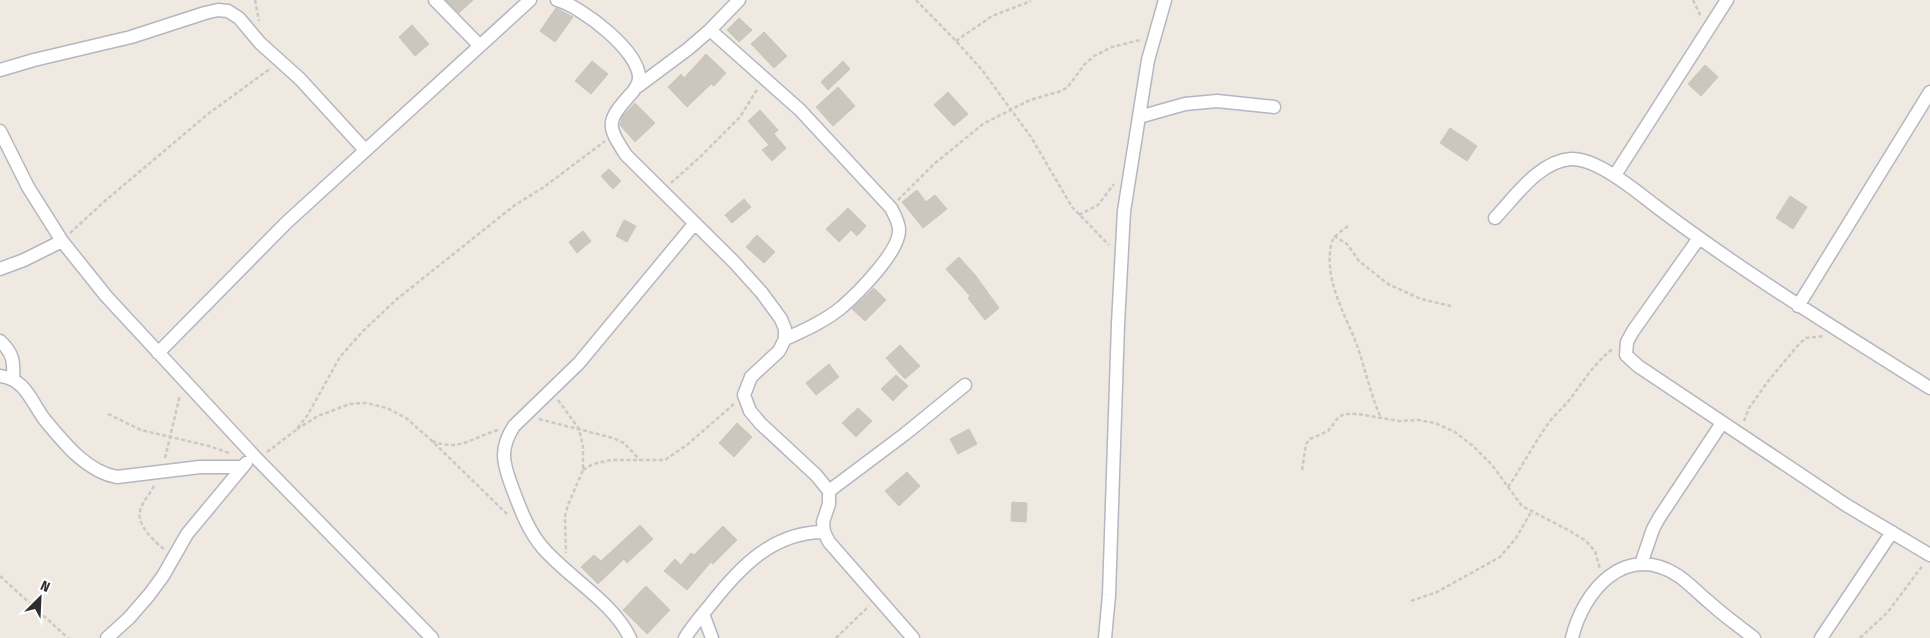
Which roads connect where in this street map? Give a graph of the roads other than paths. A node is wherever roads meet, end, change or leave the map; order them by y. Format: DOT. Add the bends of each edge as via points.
graph roads {
  1 [pos="436,0"];
  2 [pos="530,0"];
  3 [pos="556,0"];
  4 [pos="739,0"];
  5 [pos="1165,0"];
  6 [pos="1727,0"];
  7 [pos="574,4"];
  8 [pos="710,30"];
  9 [pos="480,46"];
  10 [pos="0,70"];
  11 [pos="637,87"];
  12 [pos="1930,92"];
  13 [pos="1274,107"];
  14 [pos="1139,117"];
  15 [pos="0,131"];
  16 [pos="365,150"];
  17 [pos="1616,175"];
  18 [pos="1495,218"];
  19 [pos="695,223"];
  20 [pos="1699,238"];
  21 [pos="62,240"];
  22 [pos="0,269"];
  23 [pos="1798,306"];
  24 [pos="785,339"];
  25 [pos="0,341"];
  26 [pos="158,353"];
  27 [pos="0,376"];
  28 [pos="13,378"];
  29 [pos="965,385"];
  30 [pos="1929,385"];
  31 [pos="1722,423"];
  32 [pos="249,462"];
  33 [pos="829,491"];
  34 [pos="824,532"];
  35 [pos="1892,532"];
  36 [pos="1930,555"];
  37 [pos="1641,564"];
  38 [pos="703,614"];
  39 [pos="107,638"];
  40 [pos="432,638"];
  41 [pos="630,638"];
  42 [pos="685,638"];
  43 [pos="712,638"];
  44 [pos="913,638"];
  45 [pos="1105,638"];
  46 [pos="1572,638"];
  47 [pos="1754,638"];
  48 [pos="1821,638"];
  1 -- 9 [label="street"];
  2 -- 9 [label="street"];
  3 -- 7 [label="street"];
  4 -- 8 [label="street"];
  5 -- 14 [label="street" via="1148,60"];
  6 -- 17 [label="street"];
  7 -- 11 [label="street" via="618,42 636,69"];
  8 -- 11 [label="street"];
  8 -- 24 [label="street" via="800,110 891,208 899,230 883,264 842,307 812,327"];
  9 -- 16 [label="street"];
  10 -- 16 [label="street" via="218,10 228,11 239,18 260,43 322,102"];
  11 -- 19 [label="street" via="612,117 613,135 626,155"];
  12 -- 23 [label="street"];
  13 -- 14 [label="street" via="1218,101 1185,104"];
  14 -- 45 [label="street" via="1124,211"];
  15 -- 21 [label="street" via="28,187"];
  16 -- 26 [label="street" via="286,223"];
  17 -- 18 [label="street" via="1572,159 1556,163 1538,174"];
  17 -- 20 [label="street"];
  19 -- 24 [label="street" via="762,292 781,319"];
  19 -- 41 [label="street" via="579,363 518,422 508,435 504,448 504,465 516,497 527,524 542,547 601,602 626,629"];
  20 -- 23 [label="street"];
  20 -- 31 [label="street" via="1627,342 1626,355"];
  21 -- 22 [label="street"];
  21 -- 26 [label="street" via="106,296"];
  23 -- 30 [label="street"];
  24 -- 33 [label="street" via="779,351 751,377 744,395 750,411 761,424"];
  25 -- 28 [label="street" via="10,350"];
  26 -- 32 [label="street" via="184,380"];
  27 -- 28 [label="street"];
  28 -- 32 [label="street" via="44,420 91,468 103,475 117,477"];
  29 -- 33 [label="street"];
  31 -- 35 [label="street"];
  31 -- 37 [label="street" via="1659,518"];
  32 -- 39 [label="street" via="187,534 149,595"];
  32 -- 40 [label="street"];
  33 -- 34 [label="street"];
  34 -- 38 [label="street" via="807,532 773,545 730,580"];
  34 -- 44 [label="street" via="829,542"];
  35 -- 36 [label="street"];
  35 -- 48 [label="street"];
  37 -- 46 [label="street" via="1618,570 1600,583 1589,597"];
  37 -- 47 [label="street" via="1660,567 1677,575"];
  38 -- 42 [label="street"];
  38 -- 43 [label="street"];
}
